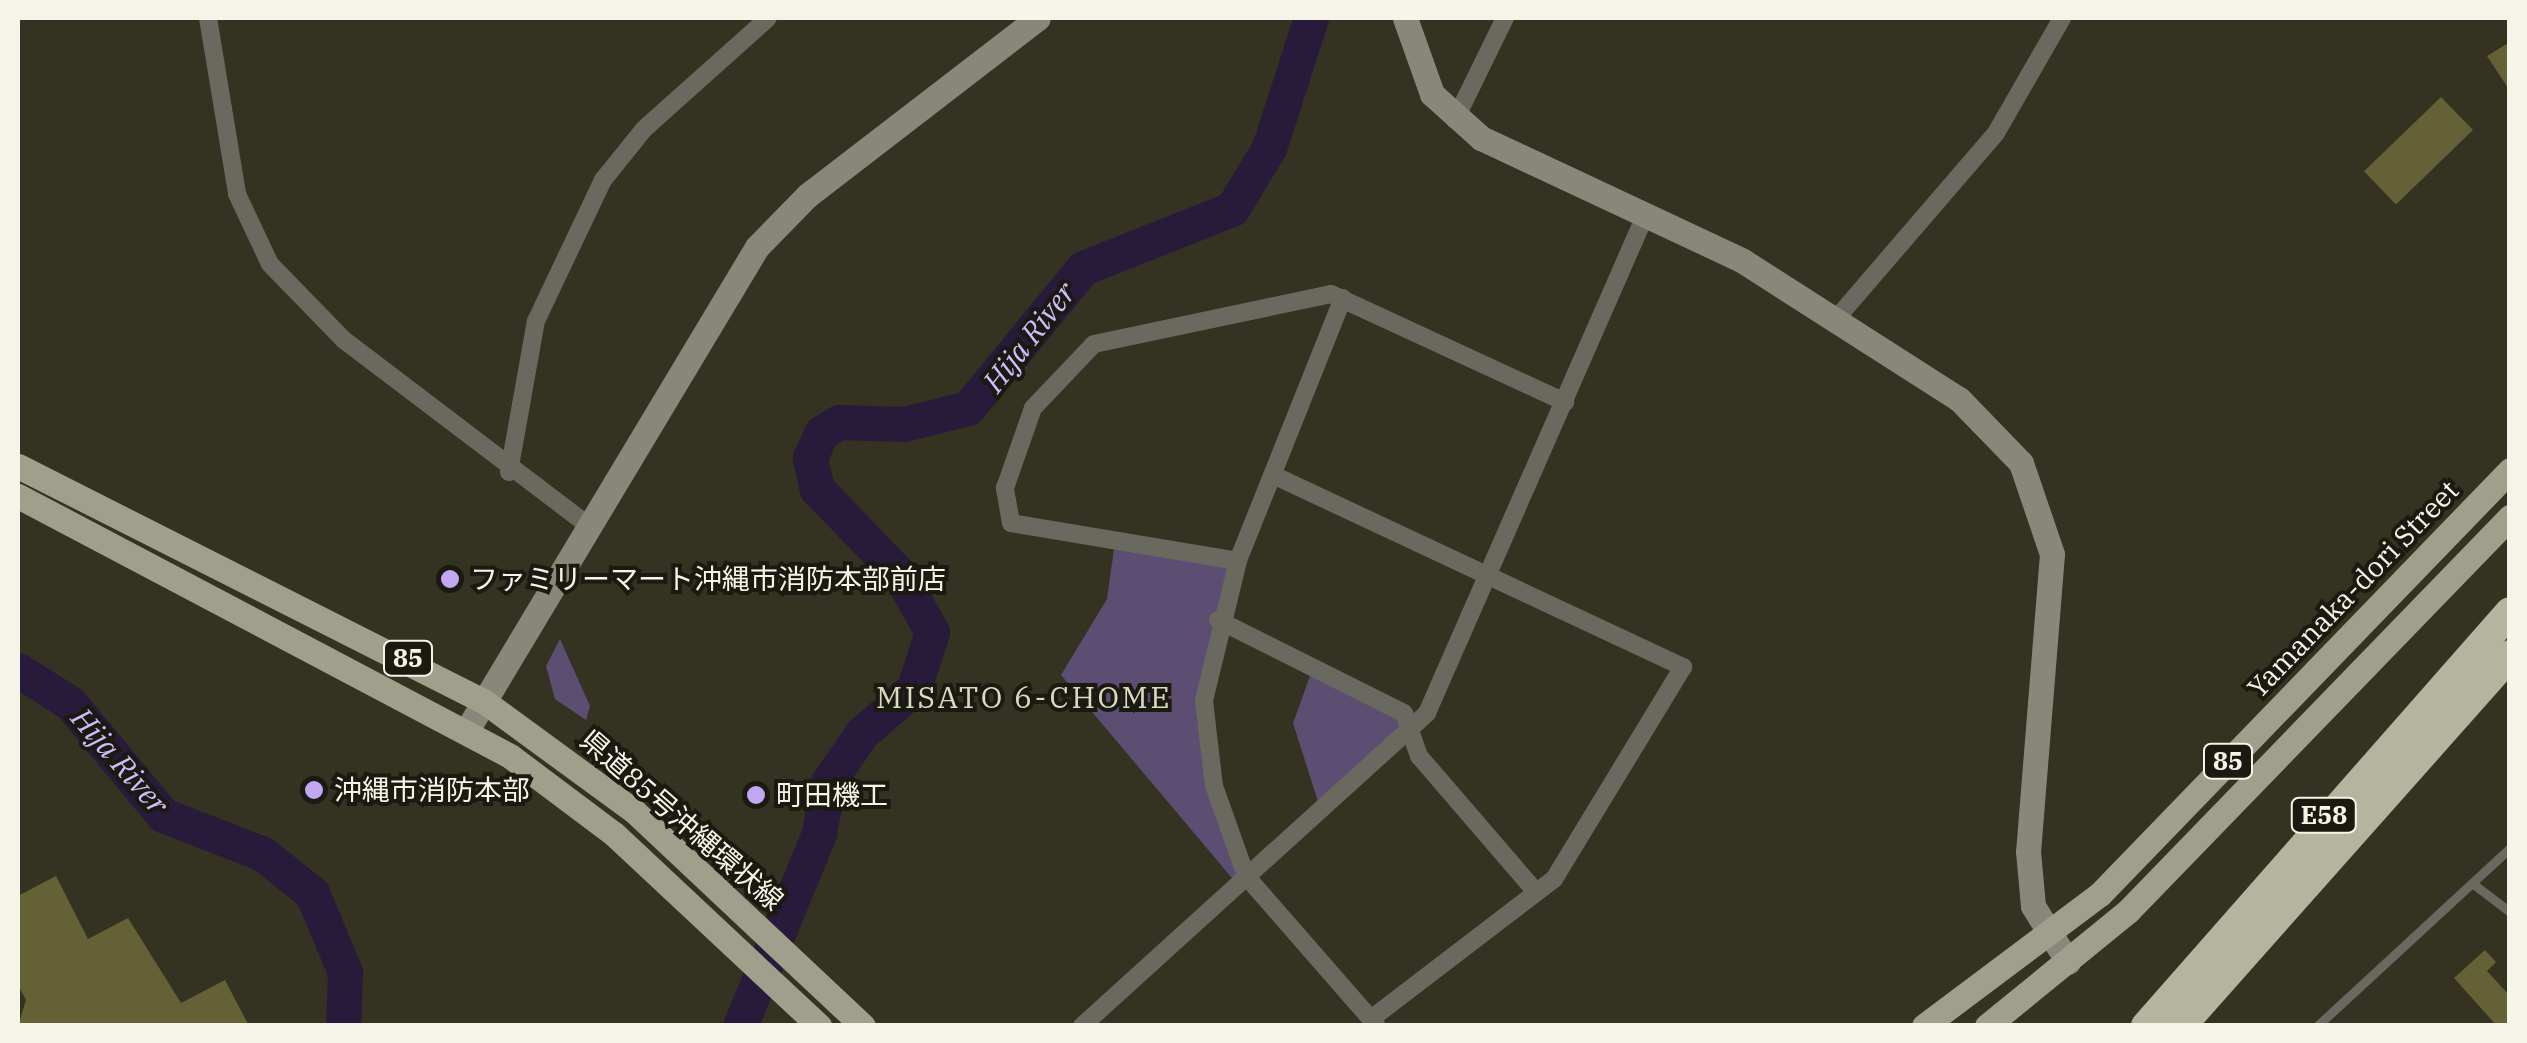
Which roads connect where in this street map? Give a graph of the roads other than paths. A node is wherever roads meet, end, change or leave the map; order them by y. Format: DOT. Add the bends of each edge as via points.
graph roads {
  1 [pos="208,18"];
  2 [pos="768,18"];
  3 [pos="1038,18"];
  4 [pos="1405,18"];
  5 [pos="1505,18"];
  6 [pos="2062,18"];
  7 [pos="1455,120"];
  8 [pos="1644,216"];
  9 [pos="1343,298"];
  10 [pos="1836,319"];
  11 [pos="1564,402"];
  12 [pos="18,466"];
  13 [pos="2510,470"];
  14 [pos="509,472"];
  15 [pos="1273,475"];
  16 [pos="18,496"];
  17 [pos="2510,517"];
  18 [pos="588,525"];
  19 [pos="1238,562"];
  20 [pos="1487,582"];
  21 [pos="2510,612"];
  22 [pos="1218,620"];
  23 [pos="2510,655"];
  24 [pos="486,702"];
  25 [pos="1411,726"];
  26 [pos="467,730"];
  27 [pos="2510,848"];
  28 [pos="1246,876"];
  29 [pos="2472,884"];
  30 [pos="1536,892"];
  31 [pos="2510,912"];
  32 [pos="2053,935"];
  33 [pos="2068,962"];
  34 [pos="1375,1021"];
  35 [pos="819,1026"];
  36 [pos="863,1026"];
  37 [pos="1082,1026"];
  38 [pos="1924,1026"];
  39 [pos="1987,1026"];
  40 [pos="2146,1026"];
  41 [pos="2181,1026"];
  42 [pos="2317,1026"];
  1 -- 14 [label="street" via="236,194 270,264 304,306 458,421"];
  2 -- 14 [label="street" via="644,129 603,180 536,321"];
  3 -- 18 [label="street" via="808,195 757,247"];
  4 -- 7 [label="street" via="1412,56"];
  5 -- 7 [label="street"];
  6 -- 10 [label="street" via="1996,133"];
  7 -- 8 [label="street" via="1512,157"];
  8 -- 10 [label="street"];
  8 -- 11 [label="street"];
  9 -- 11 [label="street"];
  9 -- 15 [label="street"];
  9 -- 19 [label="street" via="1279,300 1094,344 1045,392 1012,457 1010,523"];
  10 -- 32 [label="street" via="1998,434 2042,512 2050,609 2028,850 2033,906"];
  11 -- 20 [label="street"];
  12 -- 24 [label="main road, 県道85号沖縄環状線 / 85"];
  13 -- 32 [label="main road, Yamanaka-dori Street / 85"];
  14 -- 18 [label="street"];
  15 -- 19 [label="street"];
  15 -- 20 [label="street"];
  16 -- 26 [label="main road, 県道85号沖縄環状線 / 85"];
  17 -- 33 [label="main road, 85" via="2244,795"];
  18 -- 24 [label="street"];
  19 -- 22 [label="street"];
  20 -- 25 [label="street" via="1428,713"];
  20 -- 30 [label="street" via="1682,667 1572,855"];
  21 -- 40 [label="highway, E58"];
  22 -- 25 [label="street" via="1380,699"];
  22 -- 28 [label="street" via="1204,701 1207,749"];
  23 -- 41 [label="highway, E58"];
  24 -- 26 [label="street"];
  24 -- 36 [label="main road, 県道85号沖縄環状線 / 85" via="579,765"];
  25 -- 28 [label="street"];
  25 -- 30 [label="street" via="1420,756"];
  26 -- 35 [label="main road, 県道85号沖縄環状線 / 85" via="559,789"];
  27 -- 29 [label="lane"];
  28 -- 34 [label="street"];
  28 -- 37 [label="street"];
  29 -- 31 [label="lane"];
  29 -- 42 [label="lane"];
  30 -- 34 [label="street"];
  32 -- 33 [label="street"];
  32 -- 38 [label="main road, Yamanaka-dori Street / 85"];
  33 -- 39 [label="main road, 85"];
}
